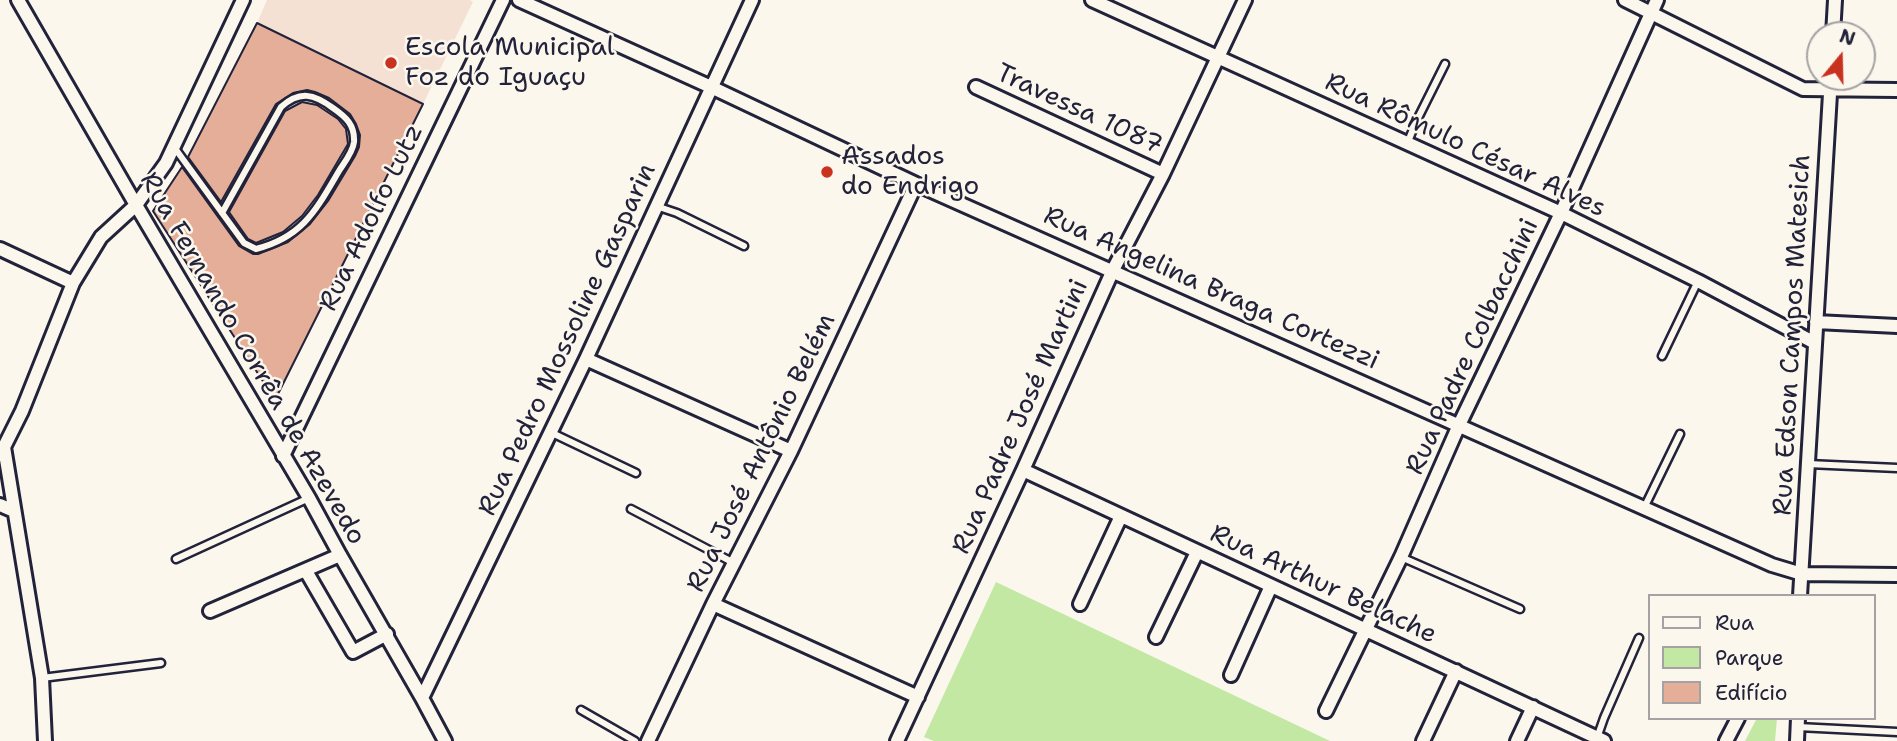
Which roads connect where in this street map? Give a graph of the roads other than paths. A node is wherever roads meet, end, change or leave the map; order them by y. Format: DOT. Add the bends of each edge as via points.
graph roads {
  1 [pos="18,0"];
  2 [pos="243,0"];
  3 [pos="503,0"];
  4 [pos="519,0"];
  5 [pos="752,0"];
  6 [pos="1092,0"];
  7 [pos="1245,0"];
  8 [pos="1625,0"];
  9 [pos="1835,0"];
  10 [pos="1654,6"];
  11 [pos="1834,21"];
  12 [pos="1218,58"];
  13 [pos="1445,64"];
  14 [pos="711,87"];
  15 [pos="976,87"];
  16 [pos="1806,88"];
  17 [pos="1876,88"];
  18 [pos="1897,90"];
  19 [pos="1830,91"];
  20 [pos="1407,144"];
  21 [pos="174,147"];
  22 [pos="1163,174"];
  23 [pos="916,184"];
  24 [pos="136,205"];
  25 [pos="656,206"];
  26 [pos="222,213"];
  27 [pos="1560,213"];
  28 [pos="744,246"];
  29 [pos="0,249"];
  30 [pos="1113,270"];
  31 [pos="1698,281"];
  32 [pos="73,283"];
  33 [pos="1816,322"];
  34 [pos="1897,326"];
  35 [pos="1815,343"];
  36 [pos="1662,356"];
  37 [pos="586,359"];
  38 [pos="1459,425"];
  39 [pos="550,432"];
  40 [pos="1680,434"];
  41 [pos="2,451"];
  42 [pos="791,451"];
  43 [pos="283,456"];
  44 [pos="1808,464"];
  45 [pos="1897,468"];
  46 [pos="1023,470"];
  47 [pos="636,473"];
  48 [pos="309,498"];
  49 [pos="0,505"];
  50 [pos="1644,508"];
  51 [pos="631,509"];
  52 [pos="14,511"];
  53 [pos="1121,516"];
  54 [pos="1196,552"];
  55 [pos="340,555"];
  56 [pos="1401,557"];
  57 [pos="176,559"];
  58 [pos="734,563"];
  59 [pos="306,571"];
  60 [pos="1802,574"];
  61 [pos="1897,575"];
  62 [pos="1271,586"];
  63 [pos="1800,594"];
  64 [pos="713,604"];
  65 [pos="1080,604"];
  66 [pos="1520,609"];
  67 [pos="209,611"];
  68 [pos="1366,631"];
  69 [pos="387,634"];
  70 [pos="1156,637"];
  71 [pos="1639,638"];
  72 [pos="161,663"];
  73 [pos="1456,671"];
  74 [pos="1231,675"];
  75 [pos="42,678"];
  76 [pos="918,697"];
  77 [pos="422,698"];
  78 [pos="1533,707"];
  79 [pos="581,710"];
  80 [pos="1326,712"];
  81 [pos="1737,720"];
  82 [pos="1798,723"];
  83 [pos="1897,732"];
  84 [pos="1601,739"];
  85 [pos="46,741"];
  86 [pos="445,741"];
  87 [pos="635,741"];
  88 [pos="648,741"];
  89 [pos="897,741"];
  90 [pos="1423,741"];
  91 [pos="1517,741"];
  92 [pos="1726,741"];
  93 [pos="1797,741"];
  1 -- 24 [label="street, Rua Fernando Corrêa de Azevedo"];
  2 -- 21 [label="street"];
  3 -- 43 [label="street, Rua Adolfo Lutz"];
  4 -- 14 [label="street, Rua Angelina Braga Cortezzi"];
  5 -- 14 [label="street, Rua Pedro Mossoline Gasparin"];
  6 -- 12 [label="street, Rua Rômulo César Alves"];
  7 -- 12 [label="street, Rua Padre José Martini"];
  8 -- 10 [label="street"];
  9 -- 11 [label="street"];
  10 -- 16 [label="street"];
  10 -- 27 [label="street, Rua Padre Colbacchini"];
  12 -- 20 [label="street, Rua Rômulo César Alves"];
  12 -- 22 [label="street, Rua Padre José Martini"];
  13 -- 20 [label="lane"];
  14 -- 23 [label="street, Rua Angelina Braga Cortezzi"];
  14 -- 25 [label="street, Rua Pedro Mossoline Gasparin"];
  15 -- 22 [label="street, Travessa 1087"];
  17 -- 18 [label="street"];
  19 -- 33 [label="street, Rua Edson Campos Matesich"];
  20 -- 27 [label="street, Rua Rômulo César Alves"];
  21 -- 24 [label="street"];
  21 -- 26 [label="lane"];
  22 -- 30 [label="street, Rua Padre José Martini"];
  23 -- 30 [label="street, Rua Angelina Braga Cortezzi"];
  23 -- 42 [label="street, Rua José Antônio Belém"];
  24 -- 32 [label="street" via="101,237"];
  24 -- 43 [label="street, Rua Fernando Corrêa de Azevedo"];
  25 -- 28 [label="lane"];
  25 -- 37 [label="street, Rua Pedro Mossoline Gasparin"];
  26 -- 26 [label="lane" via="244,243 256,249 295,233 316,211 354,145 349,119 320,98 291,99 281,107"];
  27 -- 31 [label="street, Rua Rômulo César Alves"];
  27 -- 38 [label="street, Rua Padre Colbacchini"];
  29 -- 32 [label="street"];
  30 -- 38 [label="street, Rua Angelina Braga Cortezzi"];
  30 -- 46 [label="street, Rua Padre José Martini"];
  31 -- 35 [label="street, Rua Rômulo César Alves"];
  31 -- 36 [label="lane"];
  32 -- 41 [label="street"];
  33 -- 34 [label="street"];
  33 -- 35 [label="street, Rua Edson Campos Matesich"];
  35 -- 44 [label="street, Rua Edson Campos Matesich"];
  37 -- 39 [label="street, Rua Pedro Mossoline Gasparin"];
  37 -- 42 [label="street"];
  38 -- 50 [label="street, Rua Angelina Braga Cortezzi"];
  38 -- 56 [label="street, Rua Padre Colbacchini"];
  39 -- 47 [label="lane"];
  39 -- 77 [label="street, Rua Pedro Mossoline Gasparin"];
  40 -- 50 [label="lane"];
  41 -- 52 [label="street"];
  42 -- 58 [label="street, Rua José Antônio Belém"];
  43 -- 48 [label="street, Rua Fernando Corrêa de Azevedo"];
  44 -- 45 [label="lane"];
  44 -- 60 [label="street, Rua Edson Campos Matesich"];
  46 -- 53 [label="street, Rua Arthur Belache"];
  46 -- 76 [label="street, Rua Padre José Martini"];
  48 -- 55 [label="street, Rua Fernando Corrêa de Azevedo"];
  48 -- 57 [label="lane"];
  49 -- 52 [label="street"];
  50 -- 60 [label="street, Rua Angelina Braga Cortezzi"];
  51 -- 58 [label="lane"];
  52 -- 75 [label="street"];
  53 -- 54 [label="street, Rua Arthur Belache"];
  53 -- 65 [label="street"];
  54 -- 62 [label="street, Rua Arthur Belache"];
  54 -- 70 [label="street"];
  55 -- 59 [label="street"];
  55 -- 69 [label="street, Rua Fernando Corrêa de Azevedo"];
  56 -- 66 [label="lane"];
  56 -- 68 [label="street, Rua Padre Colbacchini"];
  58 -- 64 [label="street, Rua José Antônio Belém"];
  59 -- 67 [label="street"];
  59 -- 69 [label="street" via="354,652"];
  60 -- 61 [label="street, Rua Angelina Braga Cortezzi"];
  60 -- 63 [label="street, Rua Edson Campos Matesich"];
  62 -- 68 [label="street, Rua Arthur Belache"];
  62 -- 74 [label="street"];
  64 -- 76 [label="street"];
  64 -- 88 [label="street, Rua José Antônio Belém"];
  68 -- 73 [label="street, Rua Arthur Belache"];
  68 -- 80 [label="street, Rua Padre Colbacchini"];
  69 -- 77 [label="street, Rua Fernando Corrêa de Azevedo"];
  71 -- 84 [label="lane" via="1604,718"];
  72 -- 75 [label="lane"];
  73 -- 78 [label="street, Rua Arthur Belache"];
  73 -- 90 [label="street"];
  75 -- 85 [label="street"];
  76 -- 89 [label="street, Rua Padre José Martini"];
  77 -- 86 [label="street, Rua Fernando Corrêa de Azevedo"];
  78 -- 84 [label="street, Rua Arthur Belache"];
  78 -- 91 [label="street"];
  79 -- 87 [label="lane"];
  81 -- 92 [label="street"];
  82 -- 83 [label="lane"];
  82 -- 93 [label="street"];
}
